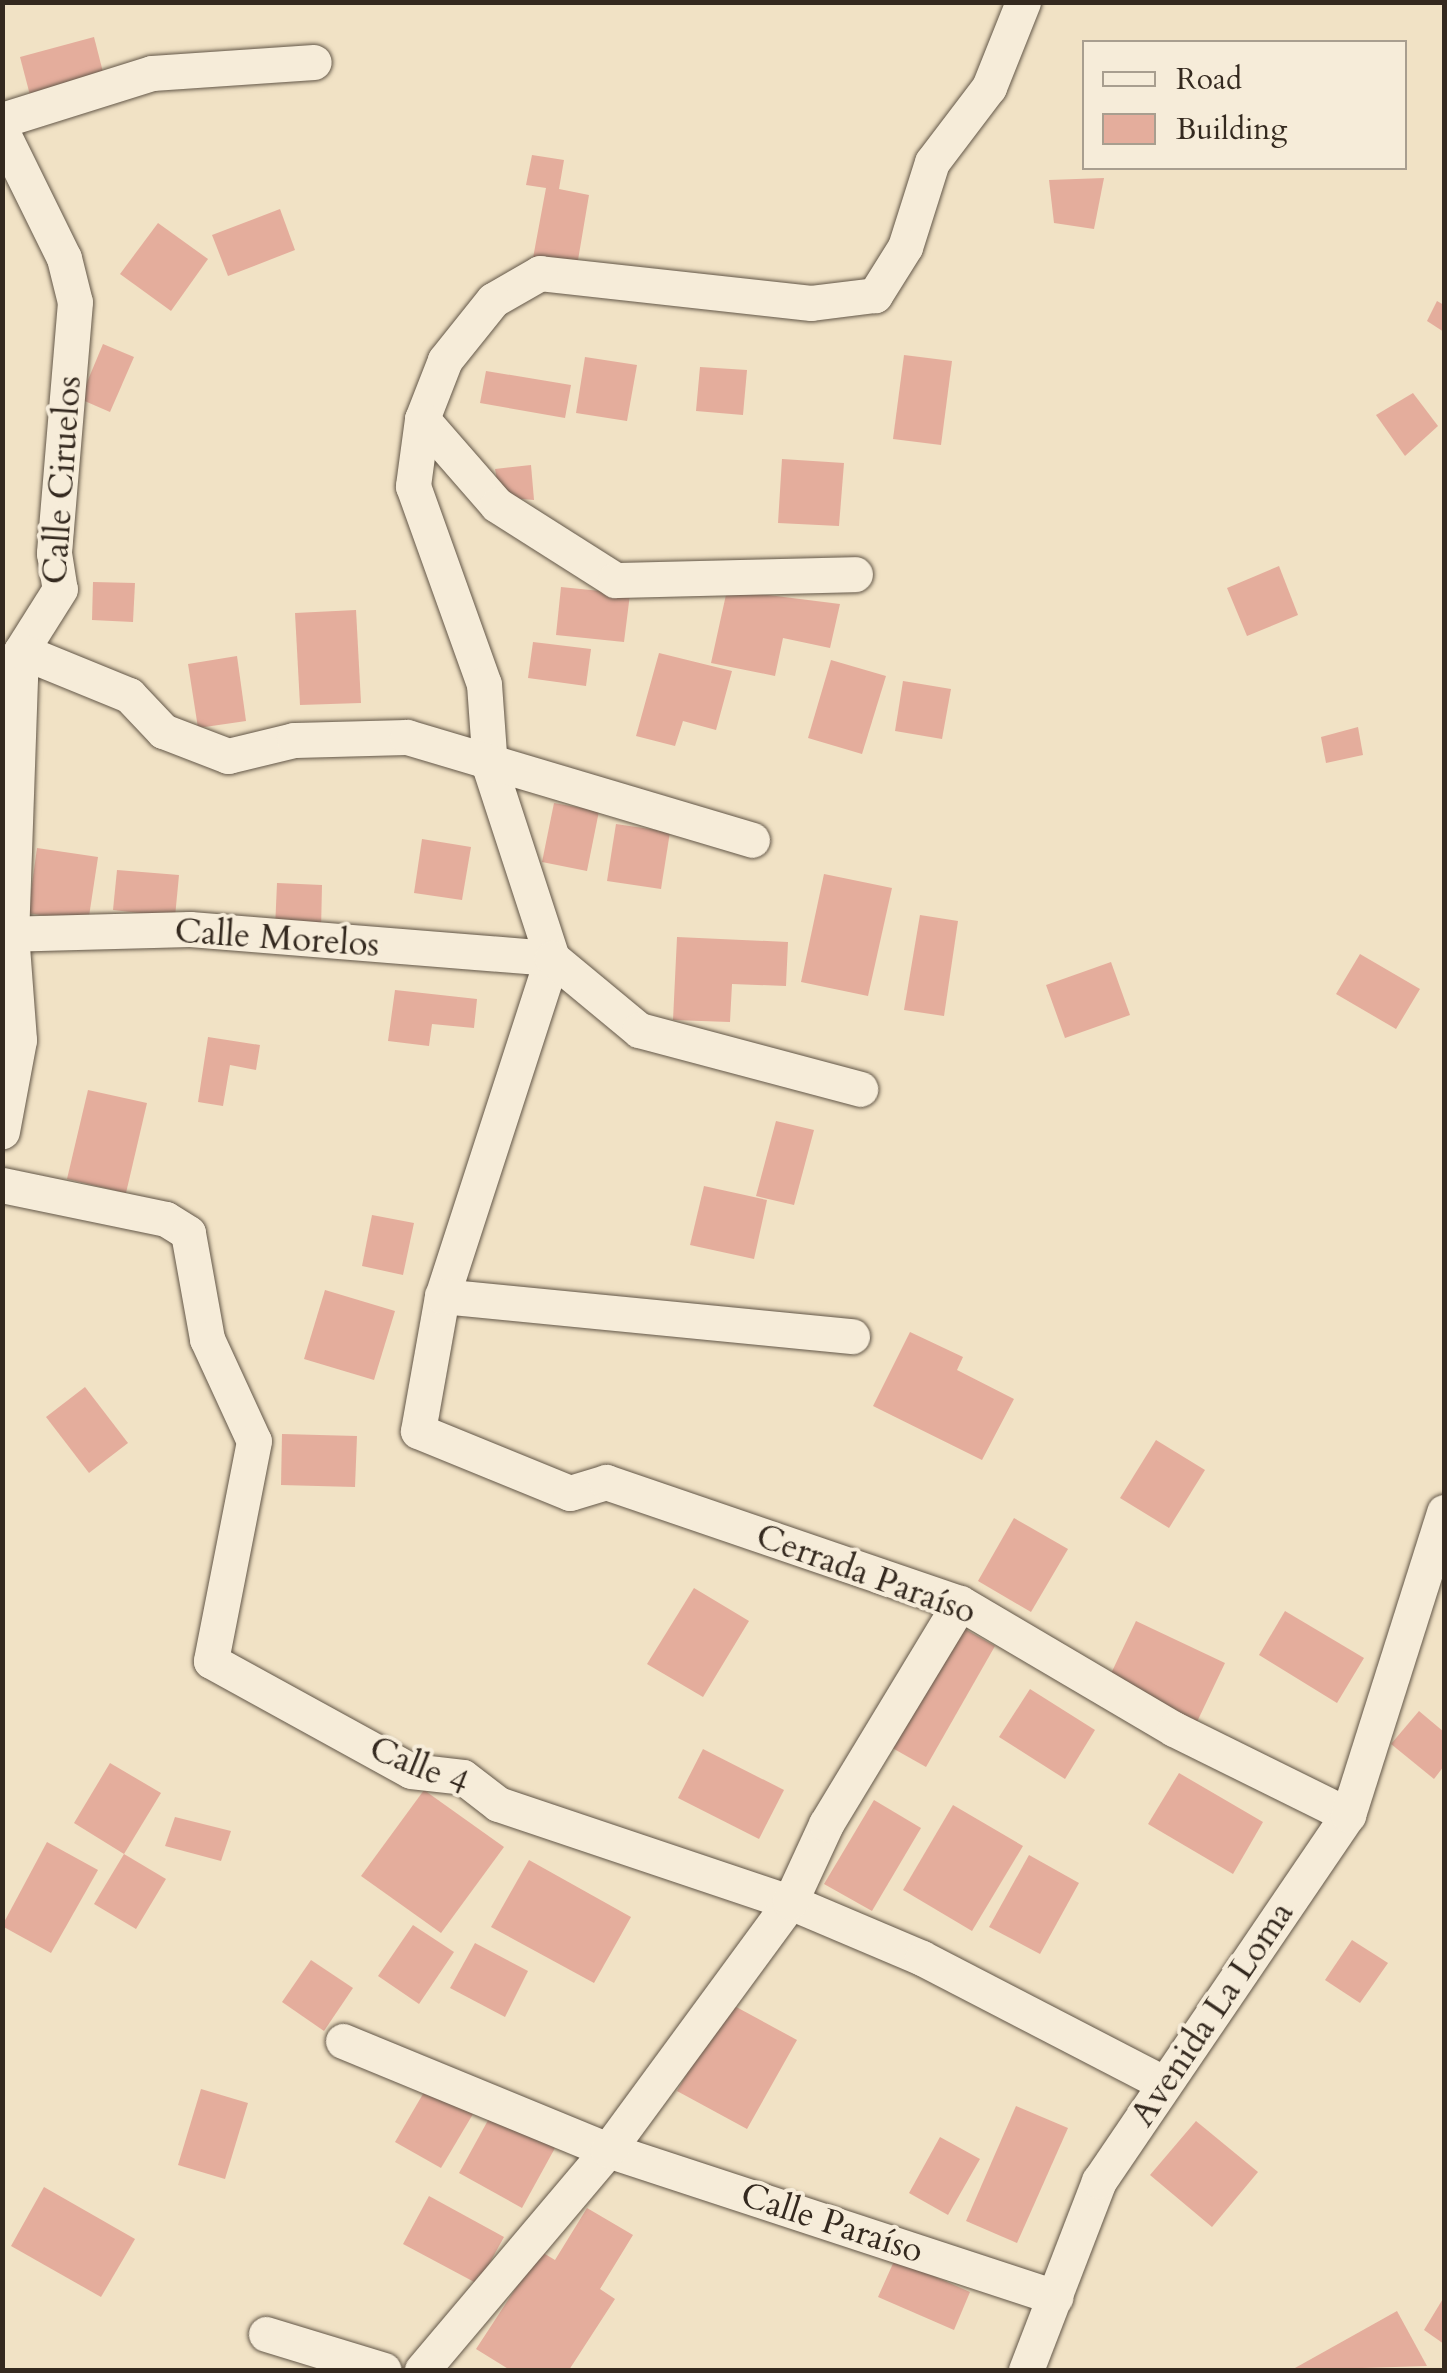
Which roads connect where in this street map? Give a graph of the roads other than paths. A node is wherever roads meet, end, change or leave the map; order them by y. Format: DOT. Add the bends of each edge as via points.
graph roads {
  1 [pos="1023,2"];
  2 [pos="314,62"];
  3 [pos="2,120"];
  4 [pos="2,132"];
  5 [pos="422,419"];
  6 [pos="854,574"];
  7 [pos="21,651"];
  8 [pos="490,768"];
  9 [pos="752,840"];
  10 [pos="6,934"];
  11 [pos="552,958"];
  12 [pos="860,1089"];
  13 [pos="2,1132"];
  14 [pos="2,1186"];
  15 [pos="442,1296"];
  16 [pos="852,1336"];
  17 [pos="1444,1512"];
  18 [pos="960,1602"];
  19 [pos="1348,1815"];
  20 [pos="790,1902"];
  21 [pos="343,2041"];
  22 [pos="1162,2084"];
  23 [pos="608,2150"];
  24 [pos="1055,2297"];
  25 [pos="266,2334"];
  26 [pos="384,2370"];
  27 [pos="422,2370"];
  28 [pos="1026,2370"];
  1 -- 5 [label="street" via="989,87 932,162 905,247 875,296 811,304 540,273 481,315 445,360"];
  2 -- 3 [label="street" via="152,72"];
  4 -- 7 [label="street, Calle Ciruelos" via="64,258 75,302 54,553 60,589"];
  5 -- 6 [label="street" via="497,505 615,580"];
  5 -- 8 [label="street" via="412,486 484,684"];
  7 -- 8 [label="street" via="128,695 163,731 228,756 294,740 407,737"];
  7 -- 10 [label="street, Calle Ciruelos"];
  8 -- 9 [label="street"];
  8 -- 11 [label="street"];
  10 -- 11 [label="street, Calle Morelos" via="190,929"];
  10 -- 13 [label="street, Calle Ciruelos" via="19,1040"];
  11 -- 12 [label="street" via="639,1030"];
  11 -- 15 [label="street"];
  14 -- 20 [label="street, Calle 4" via="166,1219 188,1233 207,1339 254,1441 211,1661 411,1771 464,1777 498,1804"];
  15 -- 16 [label="street"];
  15 -- 18 [label="street, Cerrada Paraíso" via="418,1430 570,1494 606,1482"];
  17 -- 19 [label="street, Avenida La Loma"];
  18 -- 19 [label="street, Cerrada Paraíso" via="1174,1729"];
  18 -- 20 [label="street" via="826,1824"];
  19 -- 22 [label="street, Avenida La Loma"];
  20 -- 22 [label="street, Calle 4" via="922,1958"];
  20 -- 23 [label="street"];
  21 -- 23 [label="street"];
  22 -- 24 [label="street, Avenida La Loma" via="1099,2181"];
  23 -- 24 [label="street, Calle Paraíso"];
  23 -- 27 [label="street"];
  24 -- 28 [label="street, Avenida La Loma"];
  25 -- 26 [label="street"];
}
